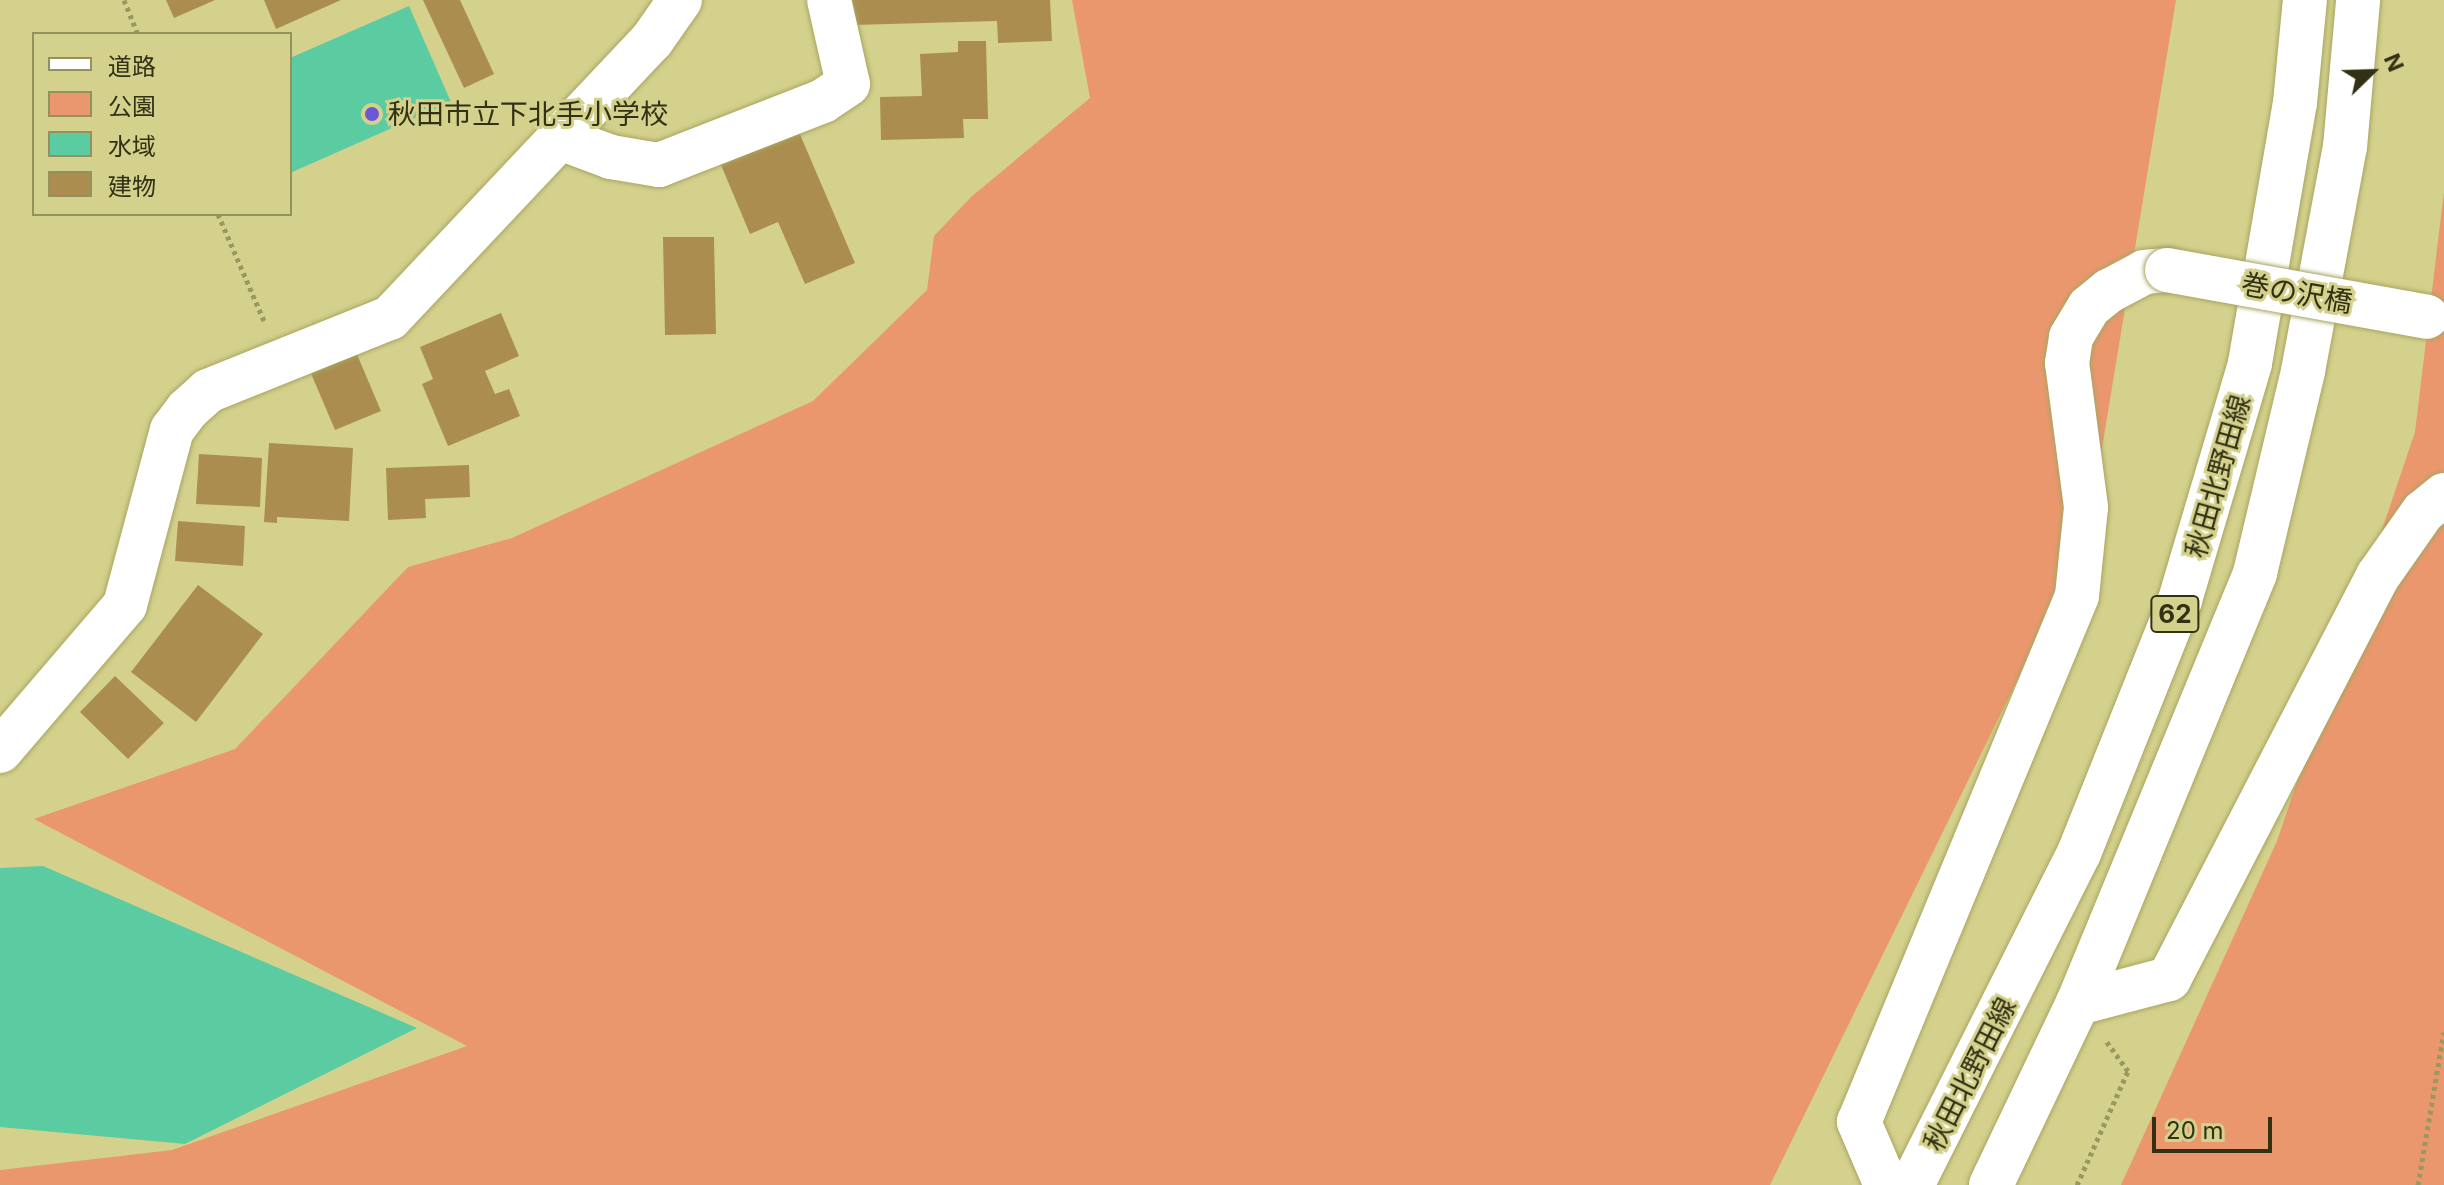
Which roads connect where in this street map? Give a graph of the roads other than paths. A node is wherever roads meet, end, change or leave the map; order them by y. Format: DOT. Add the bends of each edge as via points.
graph roads {
  1 [pos="680,0"];
  2 [pos="829,0"];
  3 [pos="2305,0"];
  4 [pos="2358,0"];
  5 [pos="560,138"];
  6 [pos="2436,322"];
  7 [pos="2444,495"];
  8 [pos="0,751"];
  9 [pos="2078,1003"];
  10 [pos="1886,1185"];
  11 [pos="1912,1185"];
  12 [pos="1991,1185"];
  1 -- 5 [label="street" via="652,40"];
  2 -- 5 [label="street" via="848,84 823,101 659,165 611,157"];
  3 -- 11 [label="street, 秋田北野田線 / 62" via="2295,103 2250,363 2180,600 2079,853"];
  4 -- 9 [label="street, 秋田北野田線 / 62" via="2345,147 2303,371 2255,573"];
  5 -- 8 [label="street" via="390,318 208,391 172,430 125,605"];
  6 -- 10 [label="street, 巻の沢橋, bridge" via="2167,270 2144,272 2089,307 2071,337 2067,363 2086,507 2077,596 1859,1122"];
  7 -- 9 [label="street" via="2423,512 2378,576 2169,979"];
  9 -- 12 [label="street, 秋田北野田線 / 62"];
}
